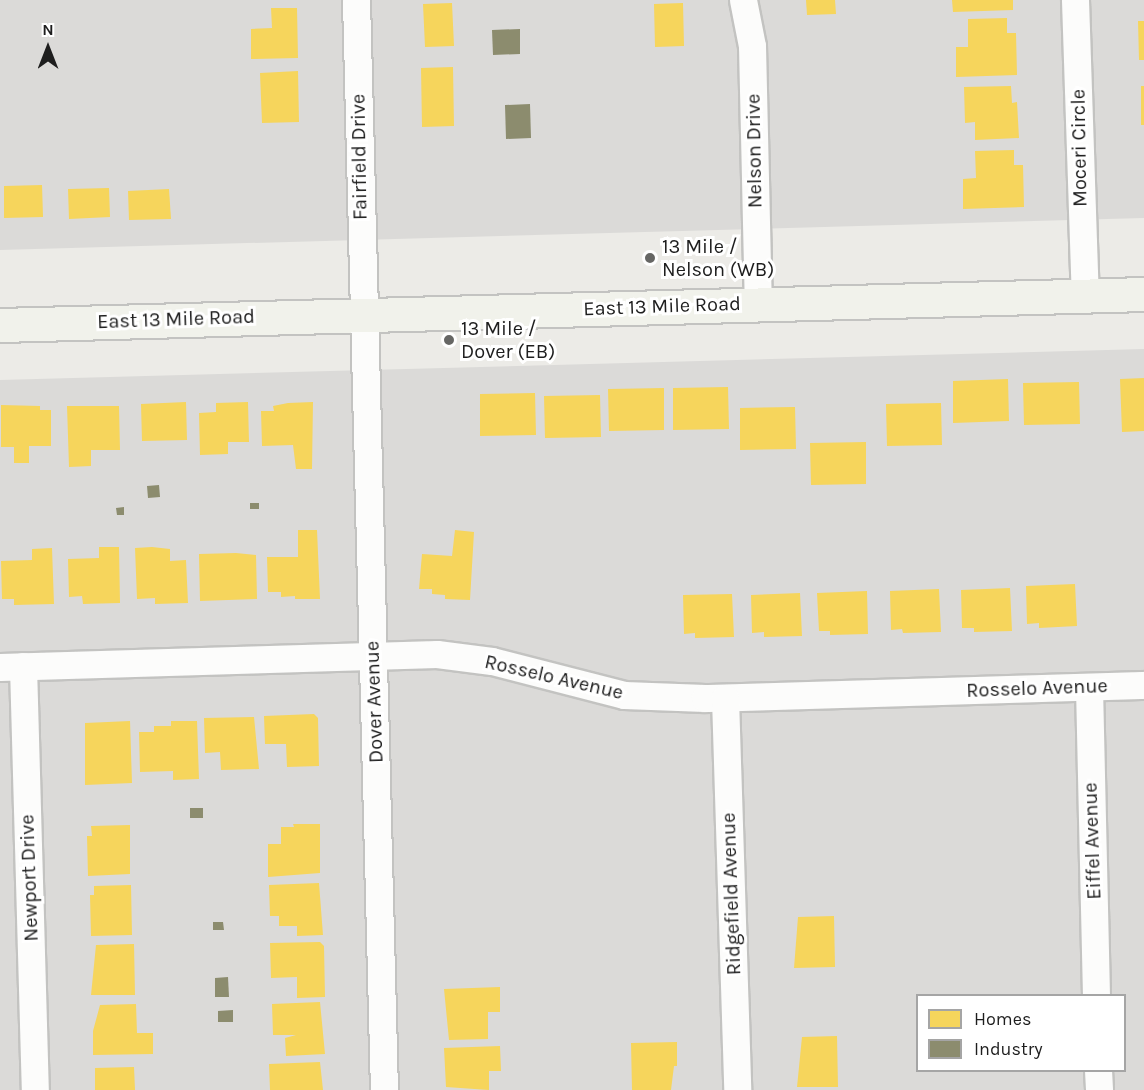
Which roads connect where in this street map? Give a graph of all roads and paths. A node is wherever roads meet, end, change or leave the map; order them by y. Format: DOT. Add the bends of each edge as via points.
graph roads {
  1 [pos="356,0"];
  2 [pos="743,0"];
  3 [pos="1075,0"];
  4 [pos="1144,294"];
  5 [pos="1084,296"];
  6 [pos="758,303"];
  7 [pos="363,314"];
  8 [pos="0,325"];
  9 [pos="373,655"];
  10 [pos="11,667"];
  11 [pos="1144,685"];
  12 [pos="1089,687"];
  13 [pos="725,698"];
  14 [pos="1096,994"];
  15 [pos="1098,1072"];
  16 [pos="35,1090"];
  17 [pos="384,1090"];
  18 [pos="737,1090"];
  19 [pos="1099,1090"];
  1 -- 7 [label="street, Fairfield Drive"];
  2 -- 6 [label="street, Nelson Drive" via="752,46"];
  3 -- 5 [label="street, Moceri Circle"];
  4 -- 5 [label="main road, East 13 Mile Road"];
  5 -- 6 [label="main road, East 13 Mile Road"];
  6 -- 7 [label="main road, East 13 Mile Road"];
  7 -- 8 [label="main road, East 13 Mile Road"];
  7 -- 9 [label="street, Dover Avenue"];
  9 -- 10 [label="street, Rosselo Avenue"];
  9 -- 13 [label="street, Rosselo Avenue" via="465,656 624,695"];
  9 -- 17 [label="street, Dover Avenue"];
  10 -- 16 [label="street, Newport Drive"];
  11 -- 12 [label="street, Rosselo Avenue"];
  12 -- 13 [label="street, Rosselo Avenue"];
  12 -- 14 [label="street, Eiffel Avenue"];
  13 -- 18 [label="street, Ridgefield Avenue"];
  15 -- 19 [label="street"];
}
